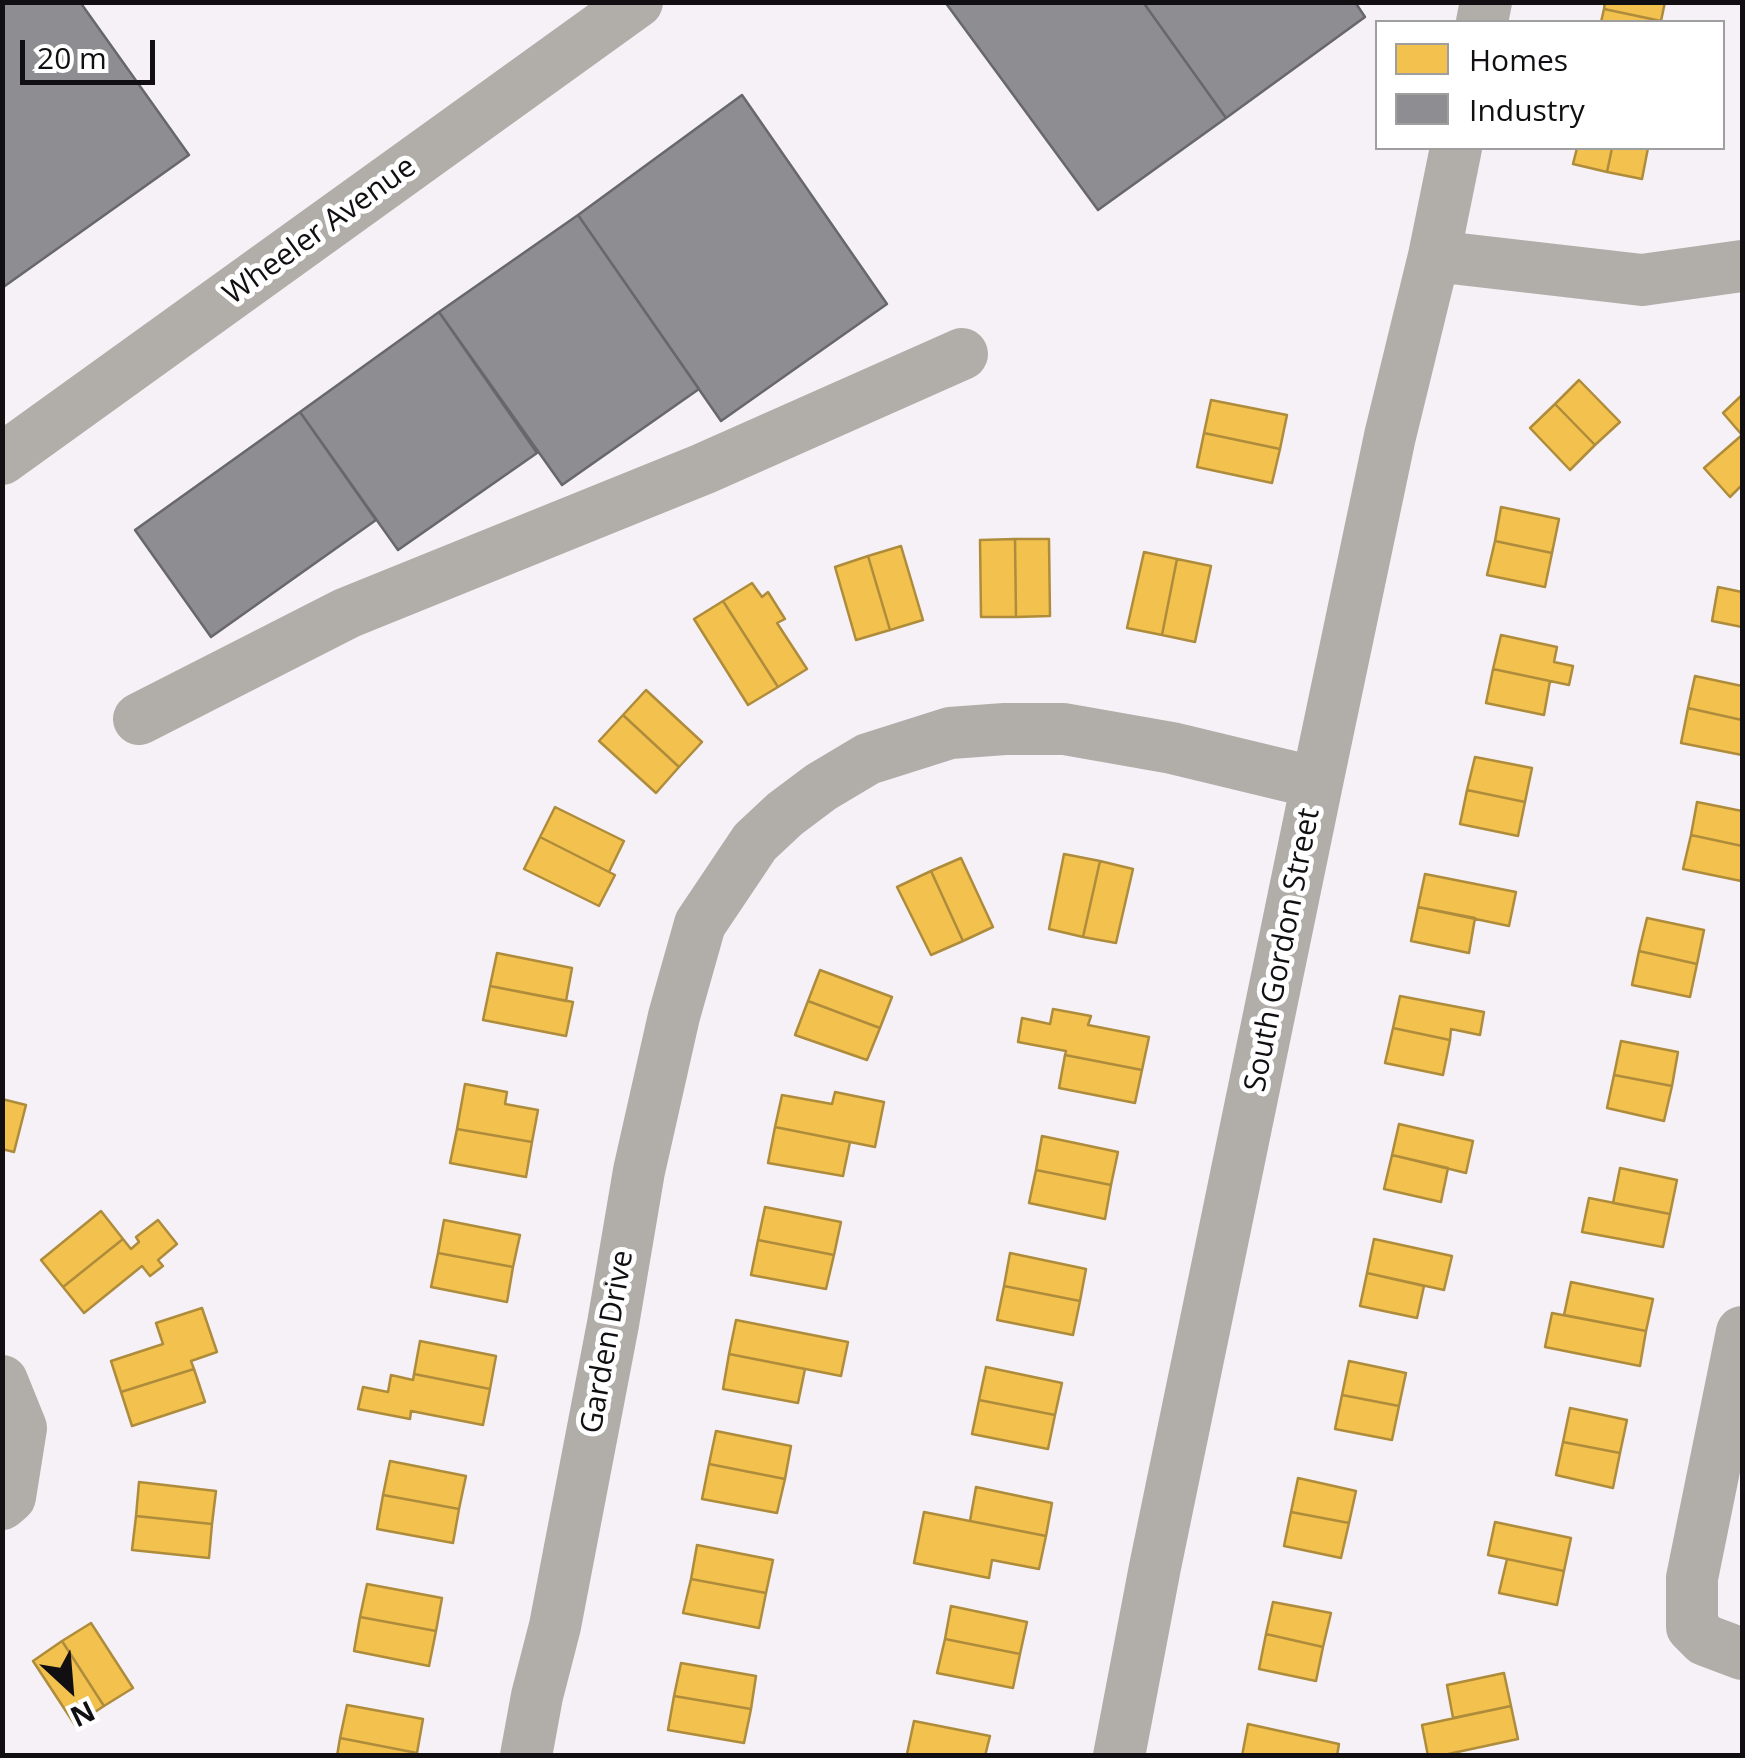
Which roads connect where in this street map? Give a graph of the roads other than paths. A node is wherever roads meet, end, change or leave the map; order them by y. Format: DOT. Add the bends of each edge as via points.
graph roads {
  1 [pos="637,2"];
  2 [pos="1456,150"];
  3 [pos="1434,256"];
  4 [pos="1742,266"];
  5 [pos="962,354"];
  6 [pos="2,459"];
  7 [pos="140,719"];
  8 [pos="1317,783"];
  9 [pos="1742,1332"];
  10 [pos="2,1381"];
  11 [pos="2,1504"];
  12 [pos="1724,1647"];
  13 [pos="526,1756"];
  14 [pos="1119,1756"];
  1 -- 6 [label="street, Wheeler Avenue"];
  2 -- 3 [label="street, South Gordon Street"];
  3 -- 4 [label="street" via="1642,280"];
  3 -- 8 [label="street, South Gordon Street"];
  5 -- 7 [label="street" via="703,470 347,613"];
  8 -- 13 [label="street, Garden Drive" via="1064,729 950,734 868,759 821,787 756,842 700,924 674,1016"];
  8 -- 14 [label="street, South Gordon Street"];
  9 -- 12 [label="street" via="1692,1578 1692,1628"];
  10 -- 11 [label="street" via="22,1428 10,1497"];
}
